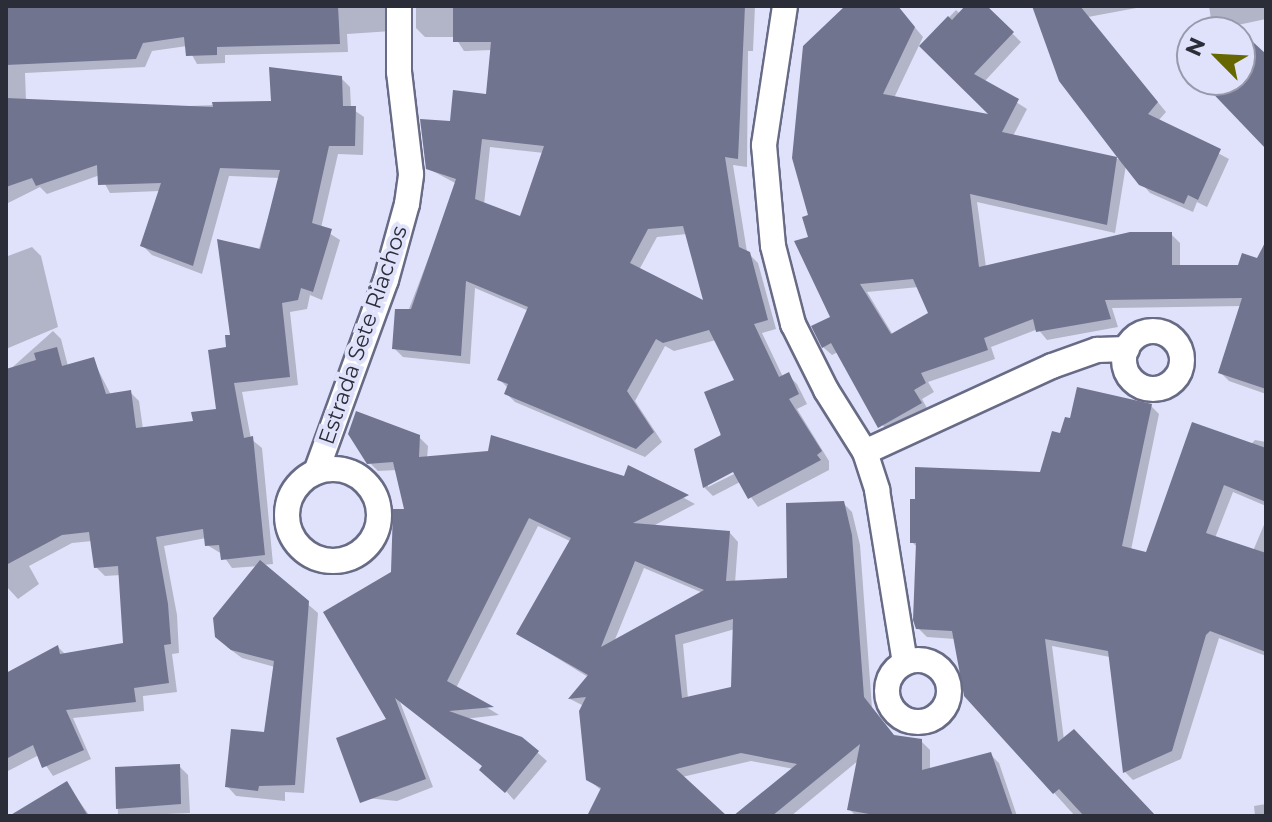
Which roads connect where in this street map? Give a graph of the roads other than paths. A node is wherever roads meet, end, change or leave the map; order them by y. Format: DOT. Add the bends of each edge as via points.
graph roads {
  1 [pos="399,6"];
  2 [pos="785,6"];
  3 [pos="1127,349"];
  4 [pos="865,452"];
  5 [pos="316,472"];
  6 [pos="905,662"];
  1 -- 5 [label="street, Estrada Sete Riachos" via="399,72 411,174 407,204 386,280"];
  2 -- 4 [label="street" via="764,145 773,246 793,324"];
  3 -- 4 [label="street" via="1097,350 1052,366"];
  4 -- 6 [label="street" via="887,530"];
}
